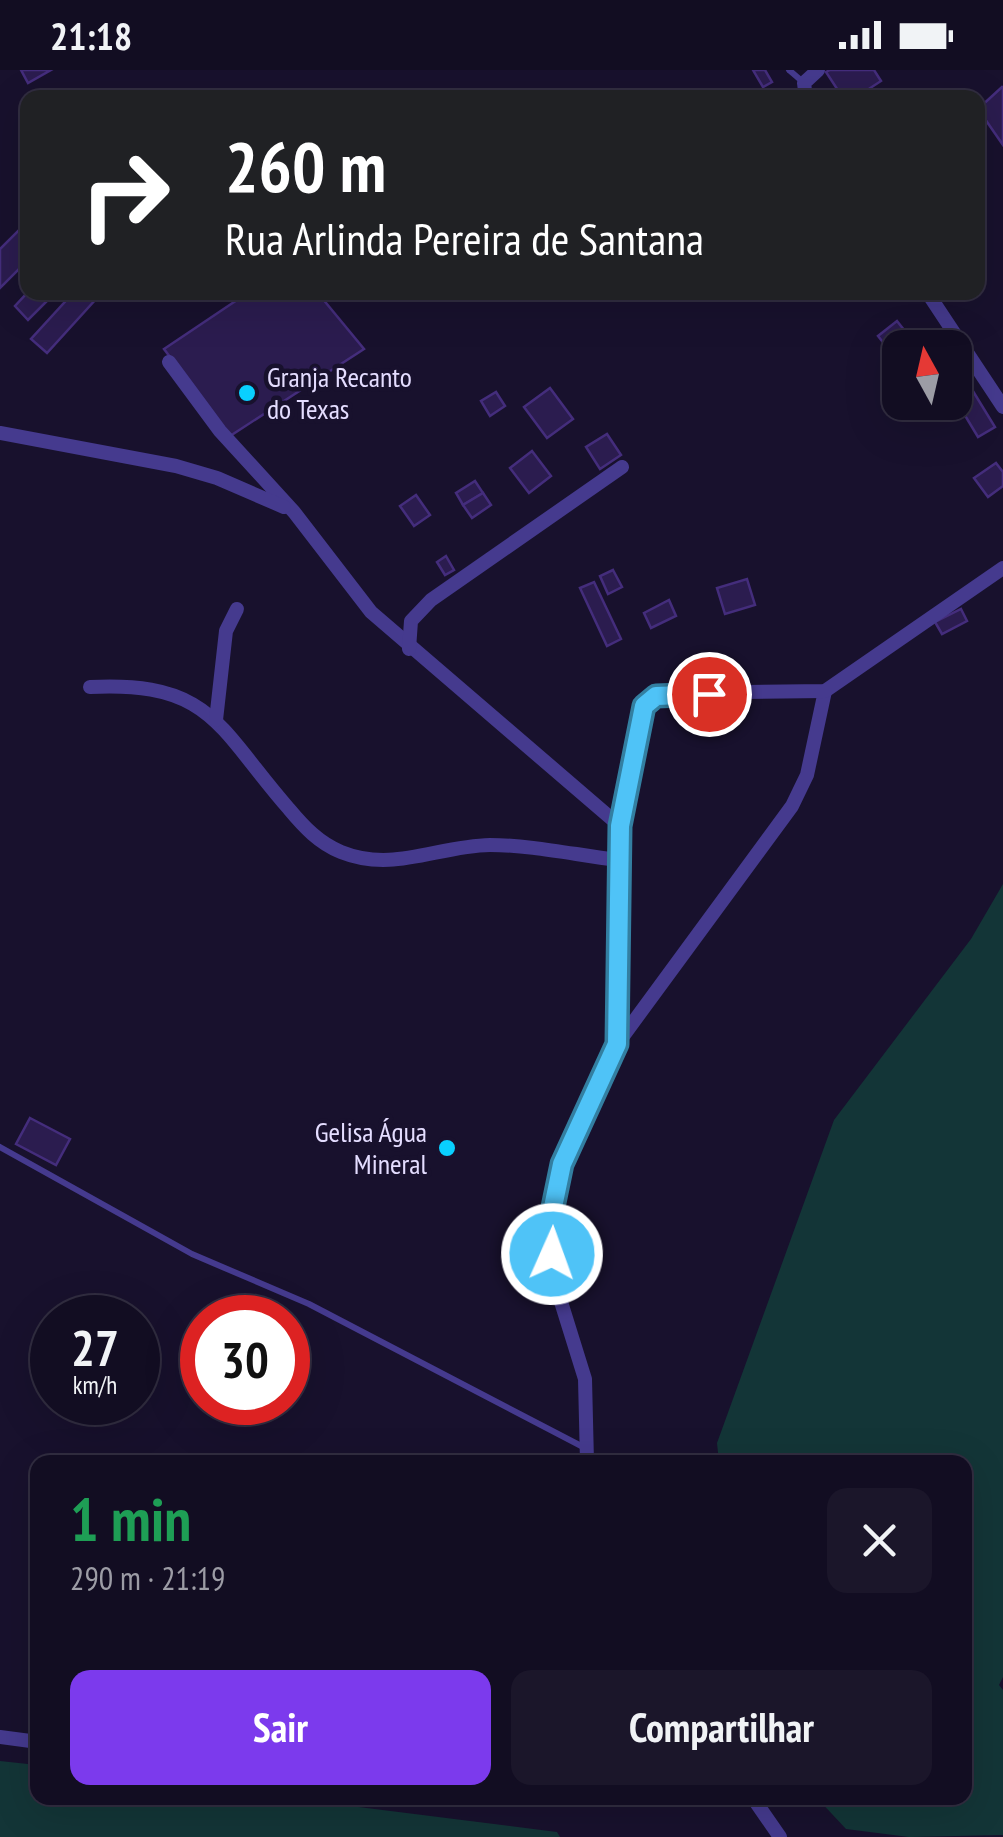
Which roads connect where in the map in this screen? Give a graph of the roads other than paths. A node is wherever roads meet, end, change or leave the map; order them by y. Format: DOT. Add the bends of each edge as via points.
graph roads {
  1 [pos="789,70"];
  2 [pos="818,70"];
  3 [pos="805,90"];
  4 [pos="932,300"];
  5 [pos="169,362"];
  6 [pos="1003,408"];
  7 [pos="0,434"];
  8 [pos="622,467"];
  9 [pos="294,512"];
  10 [pos="1003,568"];
  11 [pos="238,608"];
  12 [pos="408,648"];
  13 [pos="90,687"];
  14 [pos="825,690"];
  15 [pos="216,720"];
  16 [pos="620,826"];
  17 [pos="618,860"];
  18 [pos="617,1044"];
  19 [pos="0,1147"];
  20 [pos="586,1455"];
  21 [pos="588,1455"];
  22 [pos="0,1736"];
  23 [pos="30,1741"];
  24 [pos="758,1805"];
  25 [pos="780,1837"];
  1 -- 3 [label="lane"];
  2 -- 3 [label="street"];
  4 -- 6 [label="street"];
  5 -- 9 [label="street"];
  7 -- 9 [label="street" via="176,466"];
  8 -- 12 [label="street" via="430,600 411,621"];
  9 -- 12 [label="street" via="371,612"];
  10 -- 14 [label="street"];
  11 -- 15 [label="street" via="226,631"];
  12 -- 16 [label="street"];
  13 -- 15 [label="street" via="153,687"];
  14 -- 16 [label="street" via="656,696 644,706"];
  14 -- 18 [label="street" via="807,775 792,806"];
  15 -- 17 [label="street" via="301,824 320,841 363,860 402,861 493,845"];
  16 -- 17 [label="street"];
  17 -- 18 [label="street"];
  18 -- 21 [label="street" via="562,1164 552,1212 557,1289 585,1380"];
  19 -- 20 [label="lane" via="192,1254 309,1304"];
  22 -- 23 [label="street"];
  24 -- 25 [label="street"];
}
